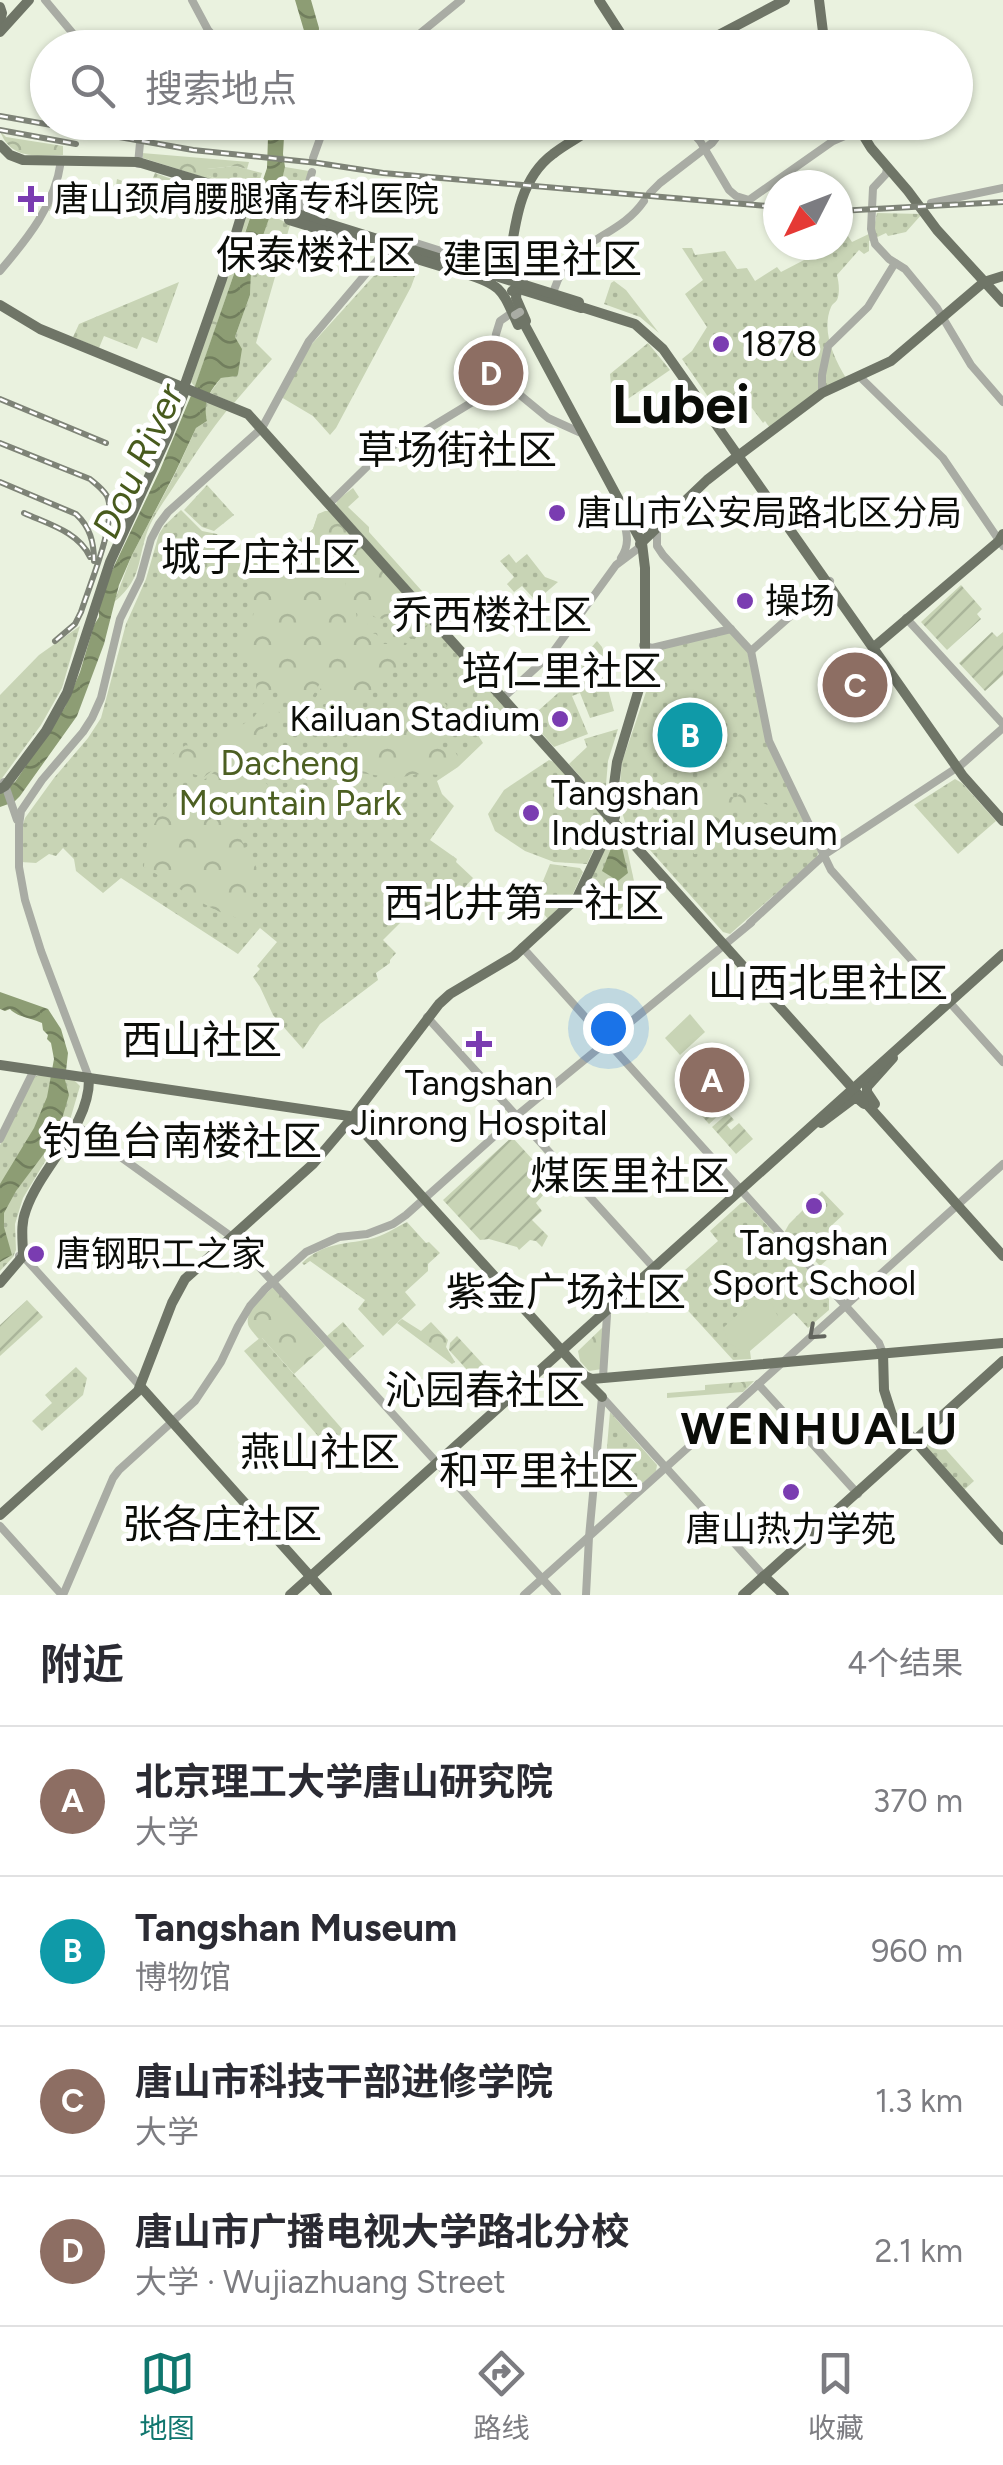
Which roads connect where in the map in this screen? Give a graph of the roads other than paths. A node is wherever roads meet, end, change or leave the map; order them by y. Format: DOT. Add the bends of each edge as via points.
graph roads {
  1 [pos="27,0"];
  2 [pos="46,0"];
  3 [pos="192,0"];
  4 [pos="460,0"];
  5 [pos="598,0"];
  6 [pos="788,0"];
  7 [pos="821,0"];
  8 [pos="0,6"];
  9 [pos="0,27"];
  10 [pos="70,30"];
  11 [pos="208,30"];
  12 [pos="424,30"];
  13 [pos="618,30"];
  14 [pos="731,30"];
  15 [pos="825,30"];
  16 [pos="140,140"];
  17 [pos="320,140"];
  18 [pos="570,140"];
  19 [pos="700,140"];
  20 [pos="714,140"];
  21 [pos="836,140"];
  22 [pos="868,140"];
  23 [pos="870,140"];
  24 [pos="0,147"];
  25 [pos="704,148"];
  26 [pos="313,158"];
  27 [pos="61,162"];
  28 [pos="138,163"];
  29 [pos="887,168"];
  30 [pos="312,172"];
  31 [pos="1003,188"];
  32 [pos="650,193"];
  33 [pos="251,199"];
  34 [pos="644,201"];
  35 [pos="931,203"];
  36 [pos="287,211"];
  37 [pos="387,252"];
  38 [pos="895,263"];
  39 [pos="0,271"];
  40 [pos="495,272"];
  41 [pos="1003,276"];
  42 [pos="988,281"];
  43 [pos="554,290"];
  44 [pos="1003,299"];
  45 [pos="0,305"];
  46 [pos="593,308"];
  47 [pos="517,313"];
  48 [pos="943,319"];
  49 [pos="861,378"];
  50 [pos="502,382"];
  51 [pos="188,389"];
  52 [pos="823,394"];
  53 [pos="1003,402"];
  54 [pos="576,425"];
  55 [pos="263,429"];
  56 [pos="740,457"];
  57 [pos="329,504"];
  58 [pos="622,512"];
  59 [pos="631,525"];
  60 [pos="658,528"];
  61 [pos="1002,541"];
  62 [pos="641,545"];
  63 [pos="663,555"];
  64 [pos="621,561"];
  65 [pos="643,567"];
  66 [pos="829,581"];
  67 [pos="906,619"];
  68 [pos="731,629"];
  69 [pos="644,645"];
  70 [pos="875,646"];
  71 [pos="751,650"];
  72 [pos="503,698"];
  73 [pos="1003,726"];
  74 [pos="959,767"];
  75 [pos="3,786"];
  76 [pos="1003,817"];
  77 [pos="613,819"];
  78 [pos="19,824"];
  79 [pos="824,855"];
  80 [pos="726,944"];
  81 [pos="522,948"];
  82 [pos="1003,956"];
  83 [pos="950,1003"];
  84 [pos="428,1018"];
  85 [pos="606,1041"];
  86 [pos="824,1054"];
  87 [pos="891,1057"];
  88 [pos="1003,1062"];
  89 [pos="0,1066"];
  90 [pos="31,1071"];
  91 [pos="89,1079"];
  92 [pos="856,1089"];
  93 [pos="363,1099"];
  94 [pos="326,1112"];
  95 [pos="517,1116"];
  96 [pos="349,1118"];
  97 [pos="884,1120"];
  98 [pos="76,1125"];
  99 [pos="815,1125"];
  100 [pos="337,1131"];
  101 [pos="0,1136"];
  102 [pos="372,1140"];
  103 [pos="328,1146"];
  104 [pos="390,1164"];
  105 [pos="1003,1164"];
  106 [pos="741,1191"];
  107 [pos="424,1199"];
  108 [pos="959,1203"];
  109 [pos="231,1236"];
  110 [pos="1003,1252"];
  111 [pos="21,1256"];
  112 [pos="655,1269"];
  113 [pos="0,1280"];
  114 [pos="273,1282"];
  115 [pos="845,1306"];
  116 [pos="607,1315"];
  117 [pos="531,1318"];
  118 [pos="595,1323"];
  119 [pos="1003,1342"];
  120 [pos="1003,1351"];
  121 [pos="562,1352"];
  122 [pos="884,1355"];
  123 [pos="1003,1362"];
  124 [pos="781,1364"];
  125 [pos="762,1367"];
  126 [pos="575,1368"];
  127 [pos="761,1381"];
  128 [pos="528,1384"];
  129 [pos="600,1385"];
  130 [pos="140,1386"];
  131 [pos="172,1422"];
  132 [pos="915,1442"];
  133 [pos="437,1465"];
  134 [pos="666,1468"];
  135 [pos="858,1494"];
  136 [pos="0,1513"];
  137 [pos="0,1526"];
  138 [pos="589,1537"];
  139 [pos="1003,1539"];
  140 [pos="766,1577"];
  141 [pos="312,1578"];
  142 [pos="541,1579"];
  143 [pos="63,1595"];
  144 [pos="293,1595"];
  145 [pos="327,1595"];
  146 [pos="524,1595"];
  147 [pos="555,1595"];
  148 [pos="586,1595"];
  149 [pos="745,1595"];
  150 [pos="782,1595"];
  1 -- 9 [label="main road"];
  2 -- 10 [label="street"];
  3 -- 11 [label="street"];
  4 -- 12 [label="street"];
  5 -- 13 [label="main road"];
  6 -- 14 [label="main road"];
  7 -- 15 [label="main road"];
  8 -- 9 [label="main road"];
  16 -- 28 [label="street"];
  17 -- 26 [label="street"];
  18 -- 40 [label="main road" via="525,181"];
  19 -- 25 [label="street"];
  20 -- 25 [label="street"];
  21 -- 25 [label="street" via="751,199 729,190"];
  22 -- 29 [label="main road"];
  23 -- 42 [label="main road"];
  24 -- 27 [label="main road" via="22,163"];
  25 -- 32 [label="street"];
  27 -- 28 [label="main road"];
  27 -- 39 [label="street" via="43,215"];
  28 -- 33 [label="main road"];
  29 -- 38 [label="street" via="873,186 870,228 875,244"];
  29 -- 42 [label="main road"];
  30 -- 36 [label="street"];
  31 -- 35 [label="street"];
  33 -- 36 [label="main road"];
  33 -- 51 [label="main road"];
  34 -- 43 [label="street" via="575,253"];
  36 -- 40 [label="main road, bridge"];
  36 -- 40 [label="main road, bridge"];
  36 -- 46 [label="main road, bridge"];
  37 -- 40 [label="street" via="472,278"];
  37 -- 40 [label="street" via="397,237"];
  37 -- 55 [label="street" via="309,342"];
  38 -- 48 [label="street"];
  38 -- 52 [label="street" via="871,302 828,346"];
  40 -- 43 [label="main road"];
  40 -- 46 [label="main road" via="577,308"];
  40 -- 47 [label="main road" via="516,298"];
  40 -- 47 [label="main road"];
  41 -- 42 [label="main road"];
  42 -- 44 [label="main road"];
  42 -- 48 [label="main road"];
  43 -- 46 [label="main road"];
  45 -- 51 [label="main road" via="40,329"];
  46 -- 56 [label="main road" via="630,322 663,348"];
  47 -- 50 [label="street" via="499,323 494,344"];
  47 -- 54 [label="main road"];
  48 -- 49 [label="main road" via="889,366"];
  48 -- 53 [label="street"];
  49 -- 52 [label="main road"];
  49 -- 61 [label="street" via="943,458"];
  50 -- 54 [label="street" via="544,416"];
  50 -- 57 [label="street" via="385,449"];
  51 -- 55 [label="main road" via="244,411"];
  51 -- 75 [label="main road" via="106,560 66,686"];
  52 -- 56 [label="main road"];
  54 -- 58 [label="main road"];
  54 -- 59 [label="main road"];
  55 -- 57 [label="main road"];
  55 -- 78 [label="street" via="159,524 120,619 97,707 42,780"];
  56 -- 60 [label="main road"];
  56 -- 66 [label="main road"];
  57 -- 72 [label="main road"];
  58 -- 62 [label="main road"];
  58 -- 64 [label="street" via="628,530"];
  59 -- 60 [label="main road" via="638,532"];
  59 -- 62 [label="main road"];
  60 -- 62 [label="main road"];
  60 -- 63 [label="street" via="656,546"];
  61 -- 67 [label="main road"];
  62 -- 64 [label="street"];
  62 -- 65 [label="main road"];
  63 -- 65 [label="street" via="649,556"];
  63 -- 68 [label="street"];
  64 -- 65 [label="street" via="634,557"];
  64 -- 72 [label="street" via="553,652"];
  65 -- 69 [label="main road"];
  66 -- 70 [label="main road"];
  66 -- 71 [label="street"];
  67 -- 70 [label="main road"];
  67 -- 73 [label="street"];
  68 -- 69 [label="street"];
  68 -- 71 [label="street"];
  69 -- 77 [label="main road" via="638,689 612,770"];
  70 -- 74 [label="main road"];
  71 -- 79 [label="street" via="770,741"];
  72 -- 77 [label="main road"];
  73 -- 74 [label="street"];
  74 -- 76 [label="main road"];
  74 -- 79 [label="street"];
  75 -- 78 [label="street"];
  77 -- 80 [label="main road"];
  77 -- 81 [label="main road" via="574,899"];
  78 -- 91 [label="street" via="25,900"];
  79 -- 80 [label="street"];
  79 -- 83 [label="street"];
  80 -- 85 [label="street"];
  80 -- 86 [label="main road"];
  81 -- 84 [label="main road" via="450,994"];
  81 -- 85 [label="street"];
  82 -- 83 [label="main road"];
  83 -- 87 [label="main road"];
  83 -- 88 [label="street"];
  84 -- 93 [label="main road"];
  84 -- 95 [label="street"];
  85 -- 95 [label="street"];
  85 -- 106 [label="street"];
  86 -- 87 [label="main road" via="856,1078"];
  86 -- 92 [label="main road"];
  86 -- 99 [label="main road" via="846,1088"];
  87 -- 92 [label="main road"];
  87 -- 97 [label="main road" via="867,1089"];
  89 -- 90 [label="main road"];
  90 -- 91 [label="main road"];
  90 -- 101 [label="street"];
  91 -- 94 [label="main road"];
  91 -- 98 [label="main road"];
  91 -- 111 [label="main road" via="73,1122 21,1212"];
  92 -- 97 [label="main road"];
  92 -- 99 [label="main road"];
  93 -- 94 [label="main road"];
  93 -- 96 [label="main road"];
  93 -- 102 [label="main road" via="359,1118"];
  94 -- 96 [label="main road"];
  94 -- 100 [label="main road" via="336,1118"];
  95 -- 107 [label="street"];
  95 -- 112 [label="street"];
  96 -- 100 [label="main road"];
  96 -- 102 [label="main road"];
  96 -- 103 [label="main road"];
  96 -- 104 [label="main road"];
  97 -- 99 [label="main road" via="856,1099"];
  97 -- 108 [label="main road"];
  98 -- 109 [label="street"];
  98 -- 111 [label="main road" via="26,1208"];
  99 -- 106 [label="main road"];
  100 -- 109 [label="main road"];
  102 -- 107 [label="main road"];
  103 -- 104 [label="main road" via="352,1127"];
  103 -- 109 [label="main road"];
  104 -- 107 [label="main road"];
  105 -- 108 [label="street"];
  106 -- 112 [label="main road"];
  106 -- 115 [label="street"];
  107 -- 114 [label="street" via="393,1224 306,1252"];
  107 -- 117 [label="main road"];
  108 -- 110 [label="main road"];
  108 -- 115 [label="street"];
  109 -- 114 [label="street"];
  109 -- 130 [label="main road" via="180,1287"];
  111 -- 113 [label="main road"];
  111 -- 130 [label="street"];
  112 -- 116 [label="main road"];
  112 -- 118 [label="main road"];
  114 -- 131 [label="street" via="250,1306 195,1401"];
  114 -- 133 [label="street"];
  115 -- 122 [label="street"];
  115 -- 124 [label="street, one-way"];
  116 -- 118 [label="main road"];
  116 -- 129 [label="street"];
  117 -- 118 [label="main road" via="563,1340"];
  117 -- 121 [label="main road"];
  117 -- 128 [label="main road" via="550,1349"];
  118 -- 121 [label="main road"];
  118 -- 129 [label="main road" via="576,1354"];
  119 -- 122 [label="main road"];
  120 -- 122 [label="main road" via="996,1346"];
  121 -- 126 [label="main road"];
  121 -- 128 [label="main road"];
  121 -- 129 [label="main road"];
  122 -- 124 [label="main road"];
  122 -- 132 [label="main road" via="887,1404"];
  123 -- 132 [label="main road"];
  124 -- 125 [label="main road"];
  124 -- 127 [label="street"];
  124 -- 129 [label="main road"];
  125 -- 127 [label="street"];
  125 -- 129 [label="main road"];
  126 -- 128 [label="main road" via="557,1364"];
  126 -- 129 [label="main road"];
  127 -- 134 [label="street"];
  127 -- 135 [label="street"];
  128 -- 133 [label="main road"];
  129 -- 134 [label="street"];
  129 -- 138 [label="street"];
  130 -- 131 [label="main road"];
  130 -- 136 [label="main road"];
  131 -- 141 [label="main road"];
  131 -- 143 [label="street" via="113,1478"];
  132 -- 135 [label="main road"];
  132 -- 139 [label="main road"];
  133 -- 141 [label="main road"];
  133 -- 142 [label="street"];
  134 -- 138 [label="street"];
  134 -- 140 [label="street"];
  135 -- 140 [label="main road"];
  137 -- 143 [label="street"];
  138 -- 142 [label="street"];
  138 -- 148 [label="street"];
  140 -- 149 [label="main road"];
  140 -- 150 [label="main road"];
  141 -- 144 [label="main road"];
  141 -- 145 [label="main road"];
  142 -- 146 [label="street"];
  142 -- 147 [label="street"];
}
